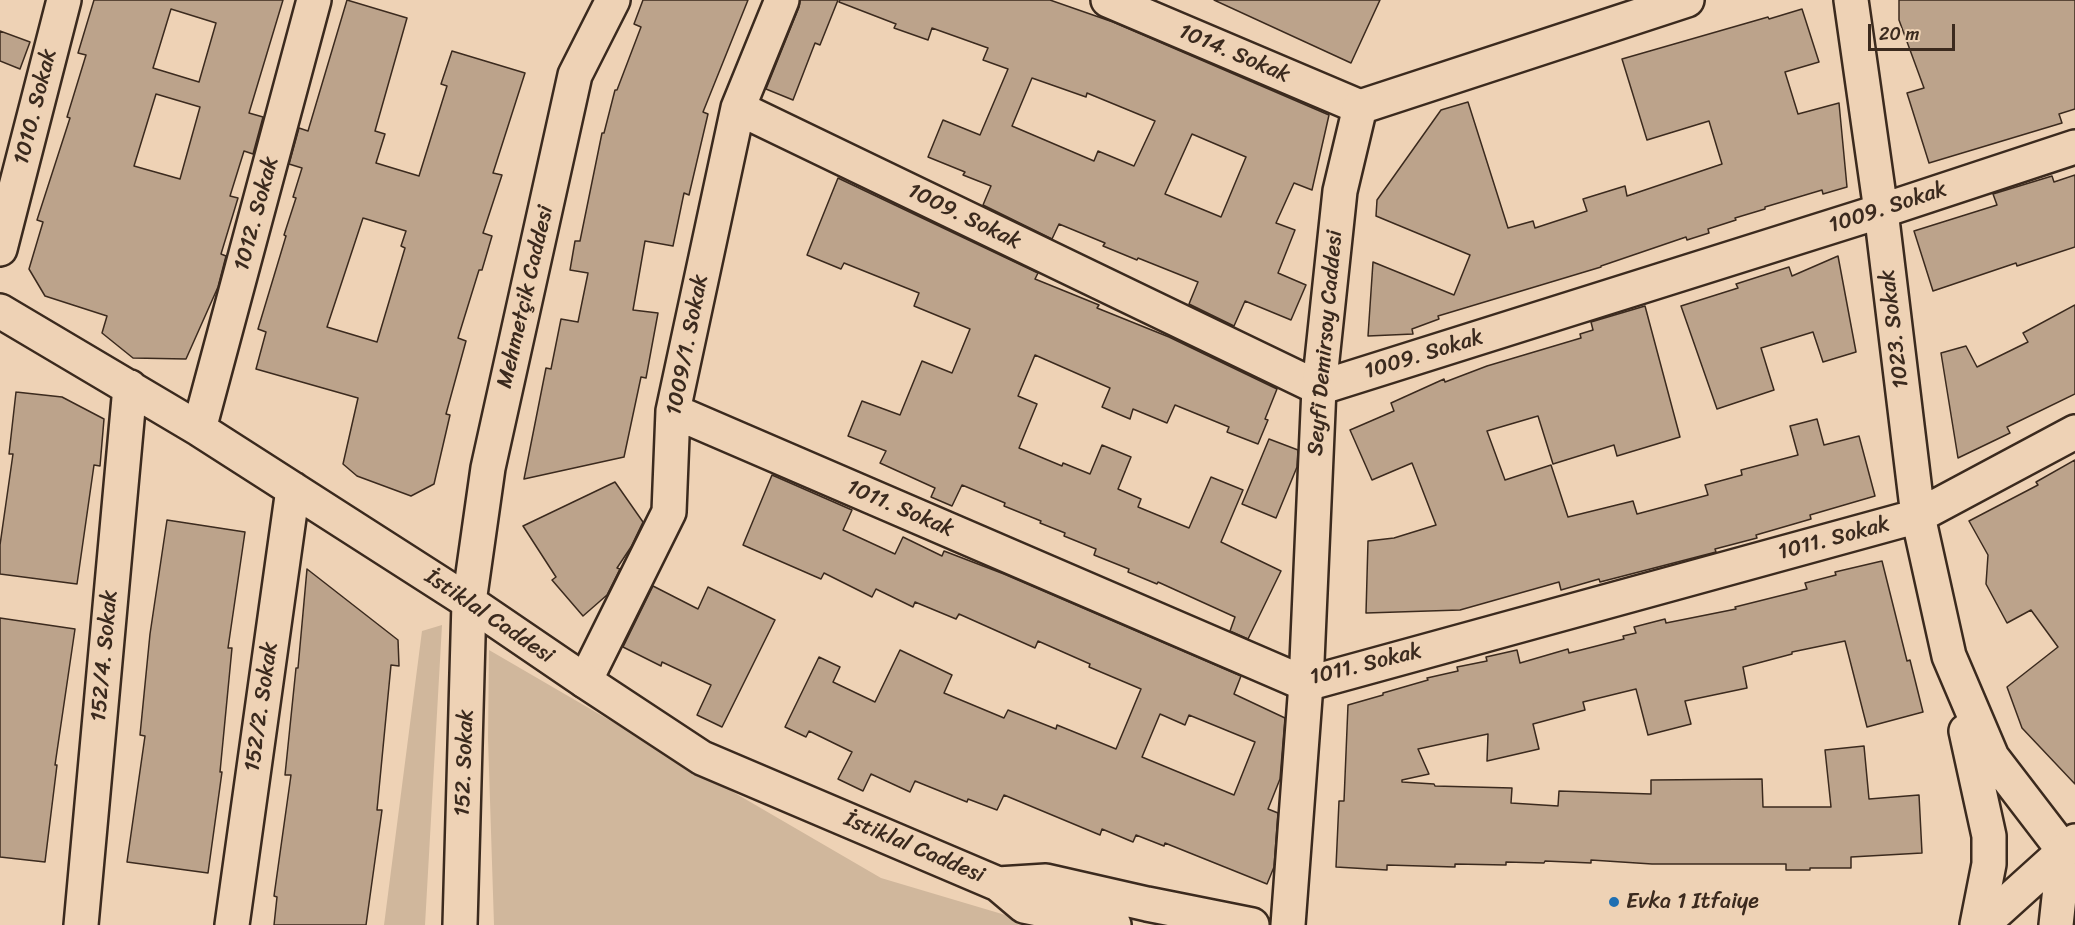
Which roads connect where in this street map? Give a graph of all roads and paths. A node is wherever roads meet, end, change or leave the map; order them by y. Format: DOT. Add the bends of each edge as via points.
graph roads {
  1 [pos="64,0"];
  2 [pos="314,0"];
  3 [pos="613,0"];
  4 [pos="782,0"];
  5 [pos="1108,0"];
  6 [pos="1687,0"];
  7 [pos="1851,0"];
  8 [pos="1360,107"];
  9 [pos="738,108"];
  10 [pos="2075,147"];
  11 [pos="1881,211"];
  12 [pos="0,249"];
  13 [pos="0,311"];
  14 [pos="130,387"];
  15 [pos="1319,388"];
  16 [pos="673,411"];
  17 [pos="199,429"];
  18 [pos="2075,432"];
  19 [pos="293,489"];
  20 [pos="1918,516"];
  21 [pos="469,602"];
  22 [pos="1949,656"];
  23 [pos="585,681"];
  24 [pos="1306,684"];
  25 [pos="2070,846"];
  26 [pos="998,884"];
  27 [pos="81,925"];
  28 [pos="232,925"];
  29 [pos="460,925"];
  30 [pos="1114,925"];
  31 [pos="1252,925"];
  32 [pos="1288,925"];
  33 [pos="1979,925"];
  34 [pos="2056,925"];
  1 -- 12 [label="street, 1010. Sokak"];
  2 -- 17 [label="street, 1012. Sokak"];
  3 -- 21 [label="street, Mehmetçik Caddesi" via="575,75 488,468"];
  4 -- 9 [label="street, 1009/1. Sokak"];
  5 -- 8 [label="street, 1014. Sokak"];
  6 -- 8 [label="street"];
  7 -- 11 [label="street, 1023. Sokak"];
  8 -- 15 [label="street, Seyfi Demirsoy Caddesi" via="1340,191"];
  9 -- 15 [label="street, 1009. Sokak"];
  9 -- 16 [label="street, 1009/1. Sokak"];
  10 -- 11 [label="street, 1009. Sokak"];
  11 -- 15 [label="street, 1009. Sokak"];
  11 -- 20 [label="street, 1023. Sokak"];
  13 -- 14 [label="street, İstiklal Caddesi"];
  14 -- 17 [label="street, İstiklal Caddesi"];
  14 -- 27 [label="street, 152/4. Sokak"];
  15 -- 24 [label="street, Seyfi Demirsoy Caddesi"];
  16 -- 23 [label="street, 1009/1. Sokak" via="669,512"];
  16 -- 24 [label="street, 1011. Sokak"];
  17 -- 19 [label="street, İstiklal Caddesi"];
  18 -- 20 [label="street, 1011. Sokak"];
  19 -- 21 [label="street, İstiklal Caddesi"];
  19 -- 28 [label="street, 152/2. Sokak"];
  20 -- 22 [label="street, 1023. Sokak"];
  20 -- 24 [label="street, 1011. Sokak"];
  21 -- 23 [label="street, İstiklal Caddesi"];
  21 -- 29 [label="street, 152. Sokak"];
  22 -- 25 [label="street, 1023. Sokak" via="1992,757"];
  22 -- 33 [label="street, 1023. Sokak" via="1989,836 1989,864"];
  23 -- 26 [label="street, İstiklal Caddesi" via="702,758"];
  24 -- 32 [label="street, Seyfi Demirsoy Caddesi"];
  25 -- 33 [label="street"];
  25 -- 34 [label="street"];
  26 -- 30 [label="street, İstiklal Caddesi" via="1024,906"];
  26 -- 31 [label="street, İstiklal Caddesi" via="1046,881"];
}
